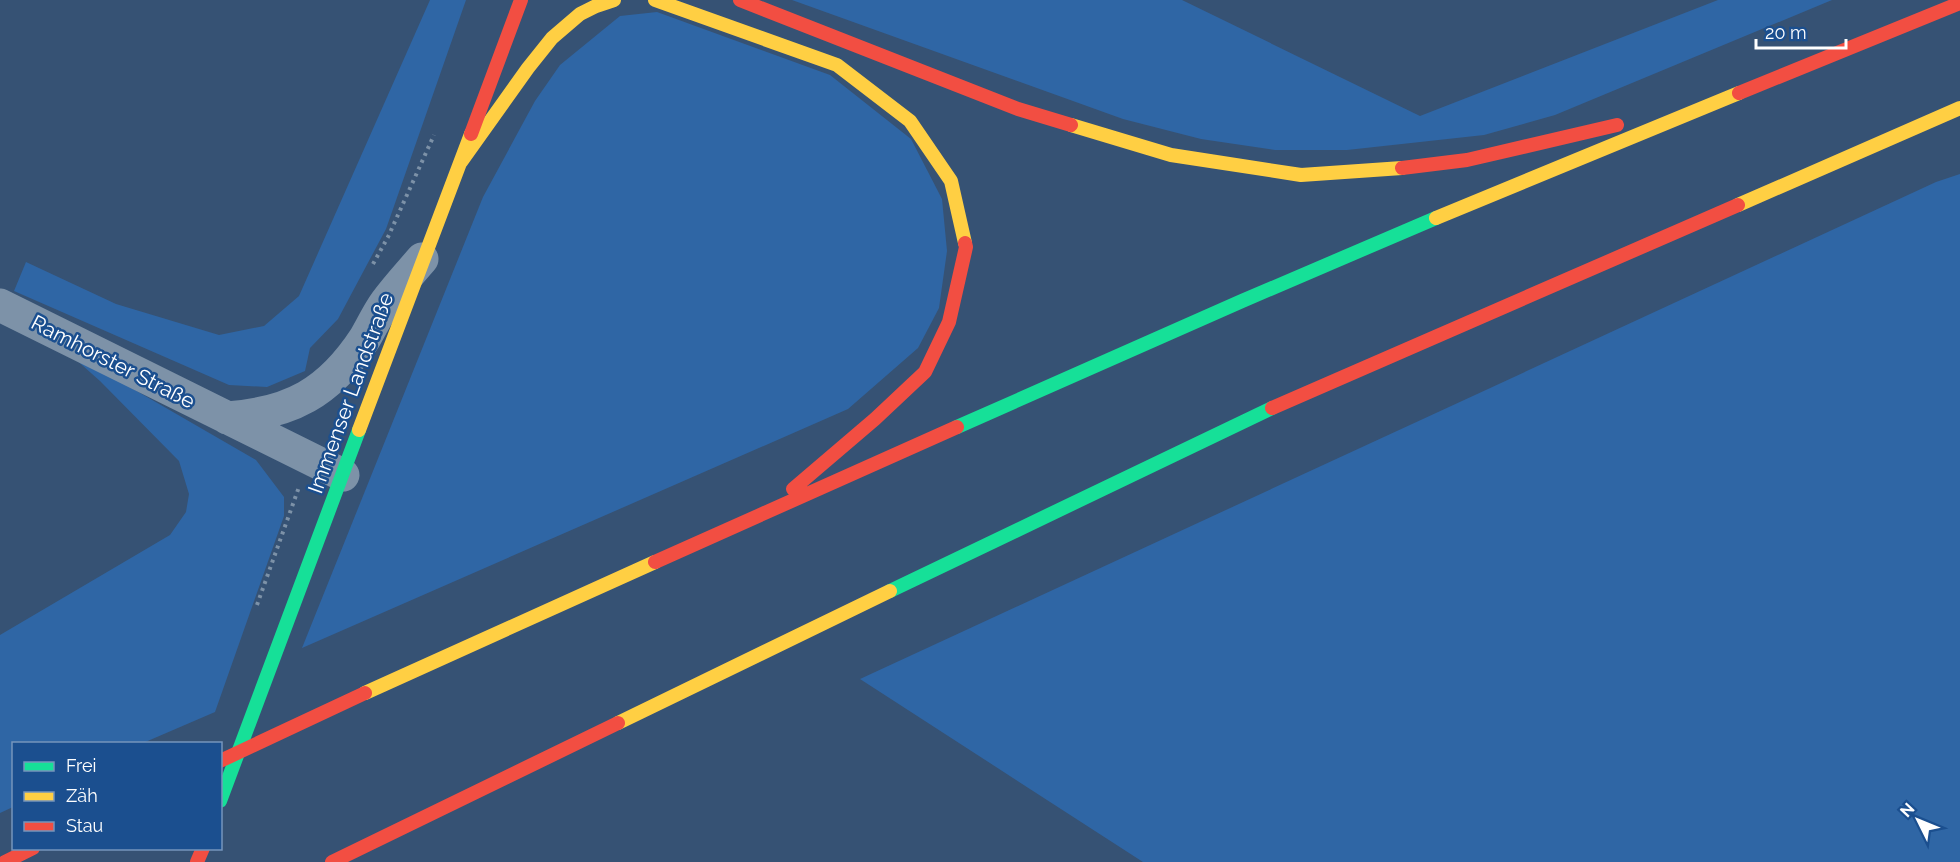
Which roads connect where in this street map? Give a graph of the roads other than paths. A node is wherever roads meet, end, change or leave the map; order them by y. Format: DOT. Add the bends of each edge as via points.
graph roads {
  1 [pos="521,0"];
  2 [pos="614,0"];
  3 [pos="655,0"];
  4 [pos="740,0"];
  5 [pos="1960,3"];
  6 [pos="1729,96"];
  7 [pos="1960,108"];
  8 [pos="1960,117"];
  9 [pos="1935,118"];
  10 [pos="461,162"];
  11 [pos="424,256"];
  12 [pos="0,305"];
  13 [pos="227,418"];
  14 [pos="343,475"];
  15 [pos="765,513"];
  16 [pos="222,759"];
  17 [pos="222,796"];
  18 [pos="31,850"];
  19 [pos="5,862"];
  20 [pos="333,862"];
  1 -- 10 [label="main road, Immenser Landstraße"];
  2 -- 10 [label="main road" via="574,19 543,48"];
  3 -- 15 [label="main road" via="837,65 910,121 951,181 966,247 949,322 925,372"];
  4 -- 6 [label="main road" via="1018,109 1171,155 1301,175 1467,160"];
  5 -- 6 [label="main road"];
  6 -- 15 [label="main road" via="1246,300"];
  7 -- 9 [label="main road"];
  8 -- 9 [label="main road"];
  9 -- 20 [label="main road" via="1291,399"];
  10 -- 11 [label="main road, Immenser Landstraße"];
  11 -- 13 [label="street" via="385,303 345,366 323,388 276,411"];
  11 -- 14 [label="main road, Immenser Landstraße"];
  12 -- 13 [label="street, Ramhorster Straße"];
  13 -- 14 [label="street, Ramhorster Straße"];
  14 -- 17 [label="main road, Immenser Landstraße"];
  15 -- 16 [label="main road, bridge"];
  18 -- 19 [label="main road"];
}
